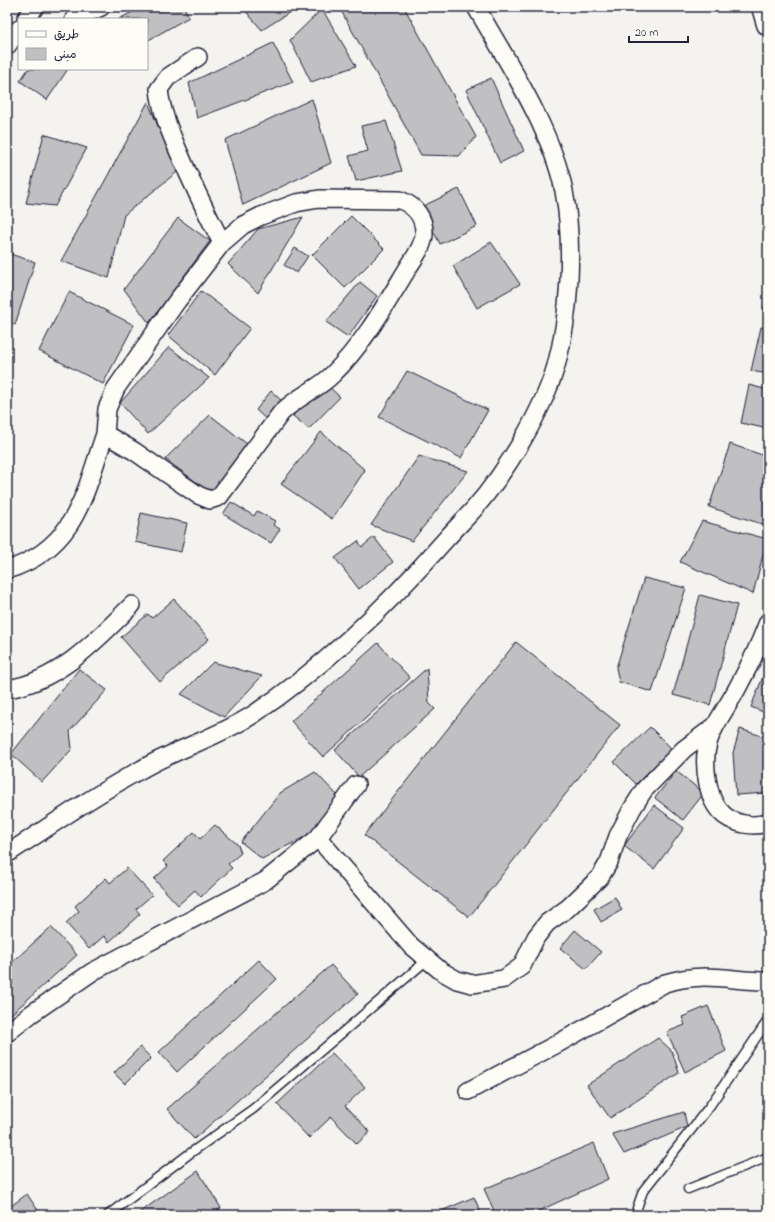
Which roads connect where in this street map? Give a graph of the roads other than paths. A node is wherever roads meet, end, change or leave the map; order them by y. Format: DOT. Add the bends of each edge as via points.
graph roads {
  1 [pos="35,7"];
  2 [pos="101,7"];
  3 [pos="476,7"];
  4 [pos="763,7"];
  5 [pos="27,18"];
  6 [pos="76,18"];
  7 [pos="768,24"];
  8 [pos="18,30"];
  9 [pos="18,42"];
  10 [pos="7,47"];
  11 [pos="198,57"];
  12 [pos="222,243"];
  13 [pos="105,434"];
  14 [pos="7,570"];
  15 [pos="132,605"];
  16 [pos="768,622"];
  17 [pos="7,689"];
  18 [pos="715,726"];
  19 [pos="356,785"];
  20 [pos="768,822"];
  21 [pos="318,838"];
  22 [pos="7,854"];
  23 [pos="427,960"];
  24 [pos="768,981"];
  25 [pos="768,1020"];
  26 [pos="7,1033"];
  27 [pos="468,1091"];
  28 [pos="768,1157"];
  29 [pos="688,1190"];
  30 [pos="108,1215"];
  31 [pos="637,1215"];
  1 -- 5 [label="street"];
  2 -- 6 [label="street"];
  3 -- 22 [label="street" via="526,96 545,138 564,192 567,219 568,285 564,326 555,368 541,404 522,439 493,485 474,509 404,587 285,692 230,728 141,769"];
  4 -- 7 [label="main road"];
  8 -- 10 [label="street"];
  9 -- 10 [label="street"];
  11 -- 12 [label="street" via="168,77 159,89 160,102 194,188"];
  12 -- 13 [label="street" via="177,301 116,388 107,409"];
  12 -- 13 [label="street" via="243,225 261,216 296,203 319,199 400,200 412,206 418,213 424,228 420,247 353,352 332,375 281,413 218,498 210,500 198,495"];
  13 -- 14 [label="street" via="79,508 65,531 44,553"];
  15 -- 17 [label="street" via="67,664 39,680"];
  16 -- 18 [label="street" via="740,685"];
  18 -- 20 [label="street" via="706,747 704,766 711,796 718,810 728,819 742,824"];
  18 -- 23 [label="street" via="684,749 644,790 618,836 609,862 600,877 541,930 525,961 515,973 504,979 472,984 457,980"];
  19 -- 21 [label="street"];
  21 -- 23 [label="street" via="411,946"];
  21 -- 26 [label="street" via="265,881 92,972"];
  23 -- 30 [label="lane" via="253,1108"];
  24 -- 27 [label="street" via="705,976 665,983"];
  25 -- 31 [label="lane" via="709,1107 643,1191"];
  28 -- 29 [label="lane"];
}
